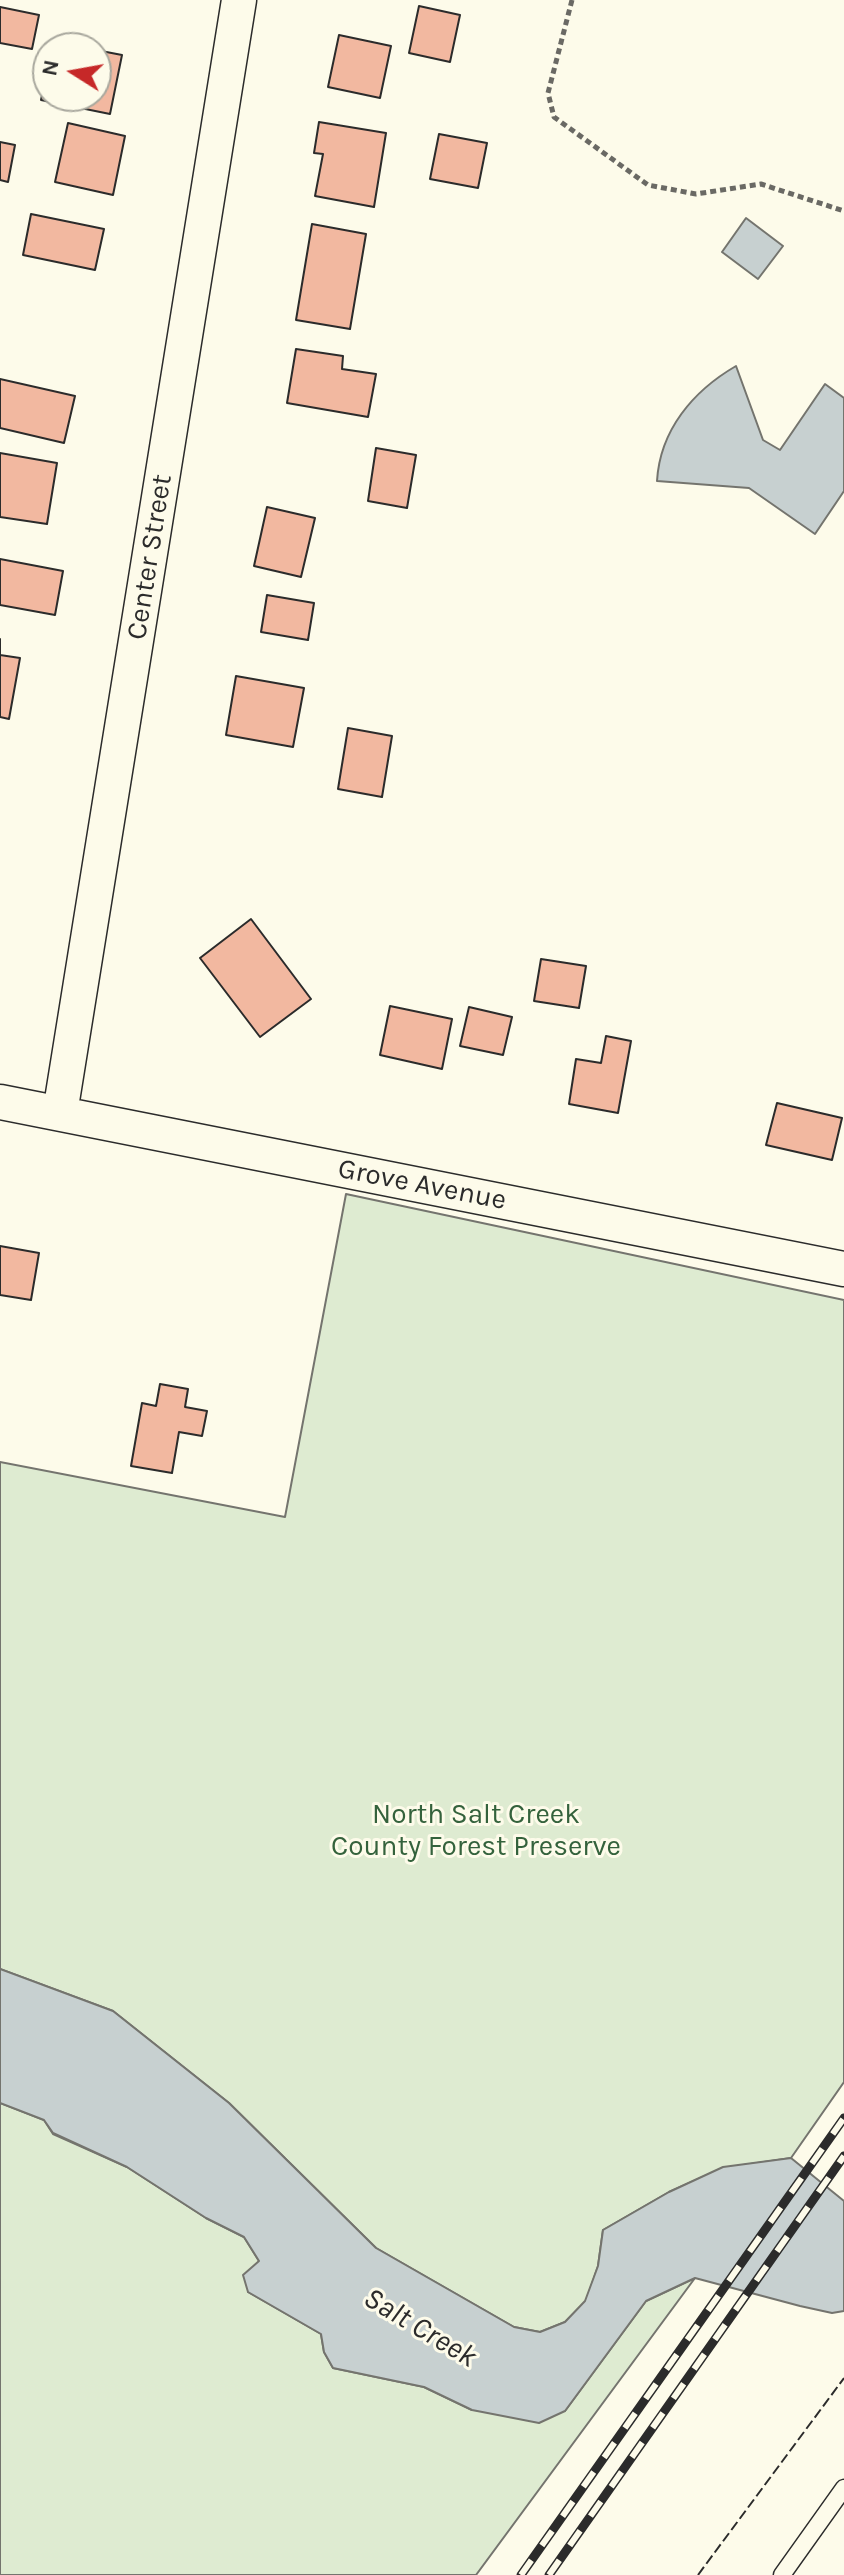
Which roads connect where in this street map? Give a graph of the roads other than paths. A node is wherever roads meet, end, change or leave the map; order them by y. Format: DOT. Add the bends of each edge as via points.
graph roads {
  1 [pos="239,0"];
  2 [pos="0,1102"];
  3 [pos="60,1113"];
  4 [pos="844,1269"];
  5 [pos="844,2488"];
  6 [pos="782,2575"];
  1 -- 3 [label="street, Center Street"];
  2 -- 3 [label="street, Grove Avenue"];
  3 -- 4 [label="street, Grove Avenue"];
  5 -- 6 [label="lane"];
}
